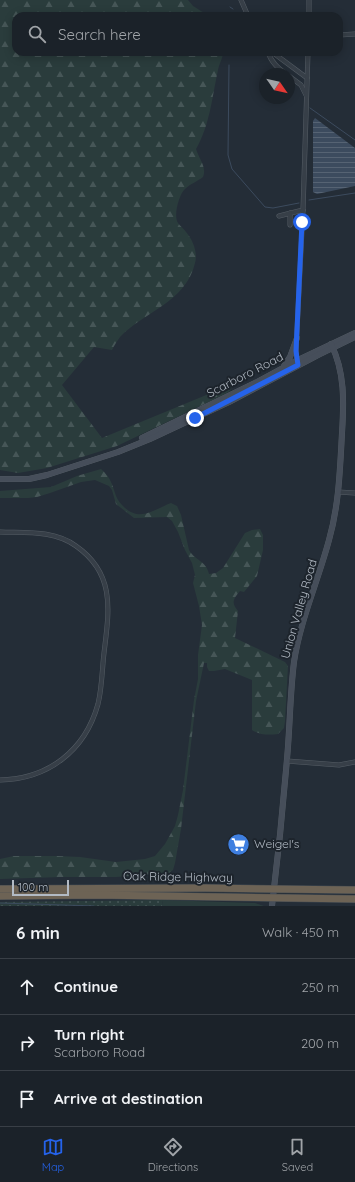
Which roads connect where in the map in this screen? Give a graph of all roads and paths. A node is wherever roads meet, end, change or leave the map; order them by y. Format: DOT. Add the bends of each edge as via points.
graph roads {
  1 [pos="241,0"];
  2 [pos="309,0"];
  3 [pos="246,12"];
  4 [pos="308,12"];
  5 [pos="355,34"];
  6 [pos="343,35"];
  7 [pos="269,56"];
  8 [pos="277,56"];
  9 [pos="308,56"];
  10 [pos="279,68"];
  11 [pos="307,78"];
  12 [pos="295,80"];
  13 [pos="306,96"];
  14 [pos="303,210"];
  15 [pos="290,213"];
  16 [pos="279,216"];
  17 [pos="290,225"];
  18 [pos="355,333"];
  19 [pos="355,337"];
  20 [pos="297,338"];
  21 [pos="332,346"];
  22 [pos="297,363"];
  23 [pos="282,368"];
  24 [pos="102,457"];
  25 [pos="0,479"];
  26 [pos="338,492"];
  27 [pos="355,493"];
  28 [pos="0,532"];
  29 [pos="287,761"];
  30 [pos="355,762"];
  31 [pos="0,780"];
  32 [pos="0,889"];
  33 [pos="355,890"];
  34 [pos="274,893"];
  35 [pos="0,896"];
  36 [pos="355,899"];
  37 [pos="272,906"];
  1 -- 3 [label="street"];
  2 -- 4 [label="street"];
  5 -- 6 [label="street"];
  7 -- 10 [label="street"];
  8 -- 11 [label="street"];
  9 -- 11 [label="street"];
  11 -- 13 [label="street"];
  12 -- 13 [label="street" via="301,85"];
  13 -- 14 [label="street"];
  14 -- 15 [label="street"];
  14 -- 20 [label="street"];
  15 -- 16 [label="street"];
  15 -- 17 [label="street"];
  18 -- 21 [label="main road, Scarboro Road"];
  19 -- 21 [label="main road, Scarboro Road"];
  20 -- 22 [label="street"];
  20 -- 23 [label="main road" via="290,357"];
  21 -- 22 [label="main road, Scarboro Road"];
  21 -- 26 [label="main road, Union Valley Road" via="343,390"];
  22 -- 23 [label="main road, Scarboro Road"];
  22 -- 24 [label="main road, Scarboro Road" via="229,402 165,433"];
  23 -- 24 [label="main road, Scarboro Road"];
  24 -- 25 [label="main road, Scarboro Road" via="47,476"];
  26 -- 27 [label="street"];
  26 -- 29 [label="main road, Union Valley Road" via="335,518 297,649"];
  28 -- 31 [label="street" via="39,533 61,538 76,546 90,558 102,576 107,591 109,613 98,702 81,740 53,766 27,777"];
  29 -- 30 [label="street" via="339,765"];
  29 -- 34 [label="main road, Union Valley Road"];
  32 -- 34 [label="highway, Oak Ridge Highway" via="126,888"];
  33 -- 34 [label="highway, Oak Ridge Highway"];
  34 -- 35 [label="highway, Oak Ridge Highway"];
  34 -- 36 [label="highway, Oak Ridge Highway"];
  34 -- 37 [label="main road, Union Valley Road"];
}
